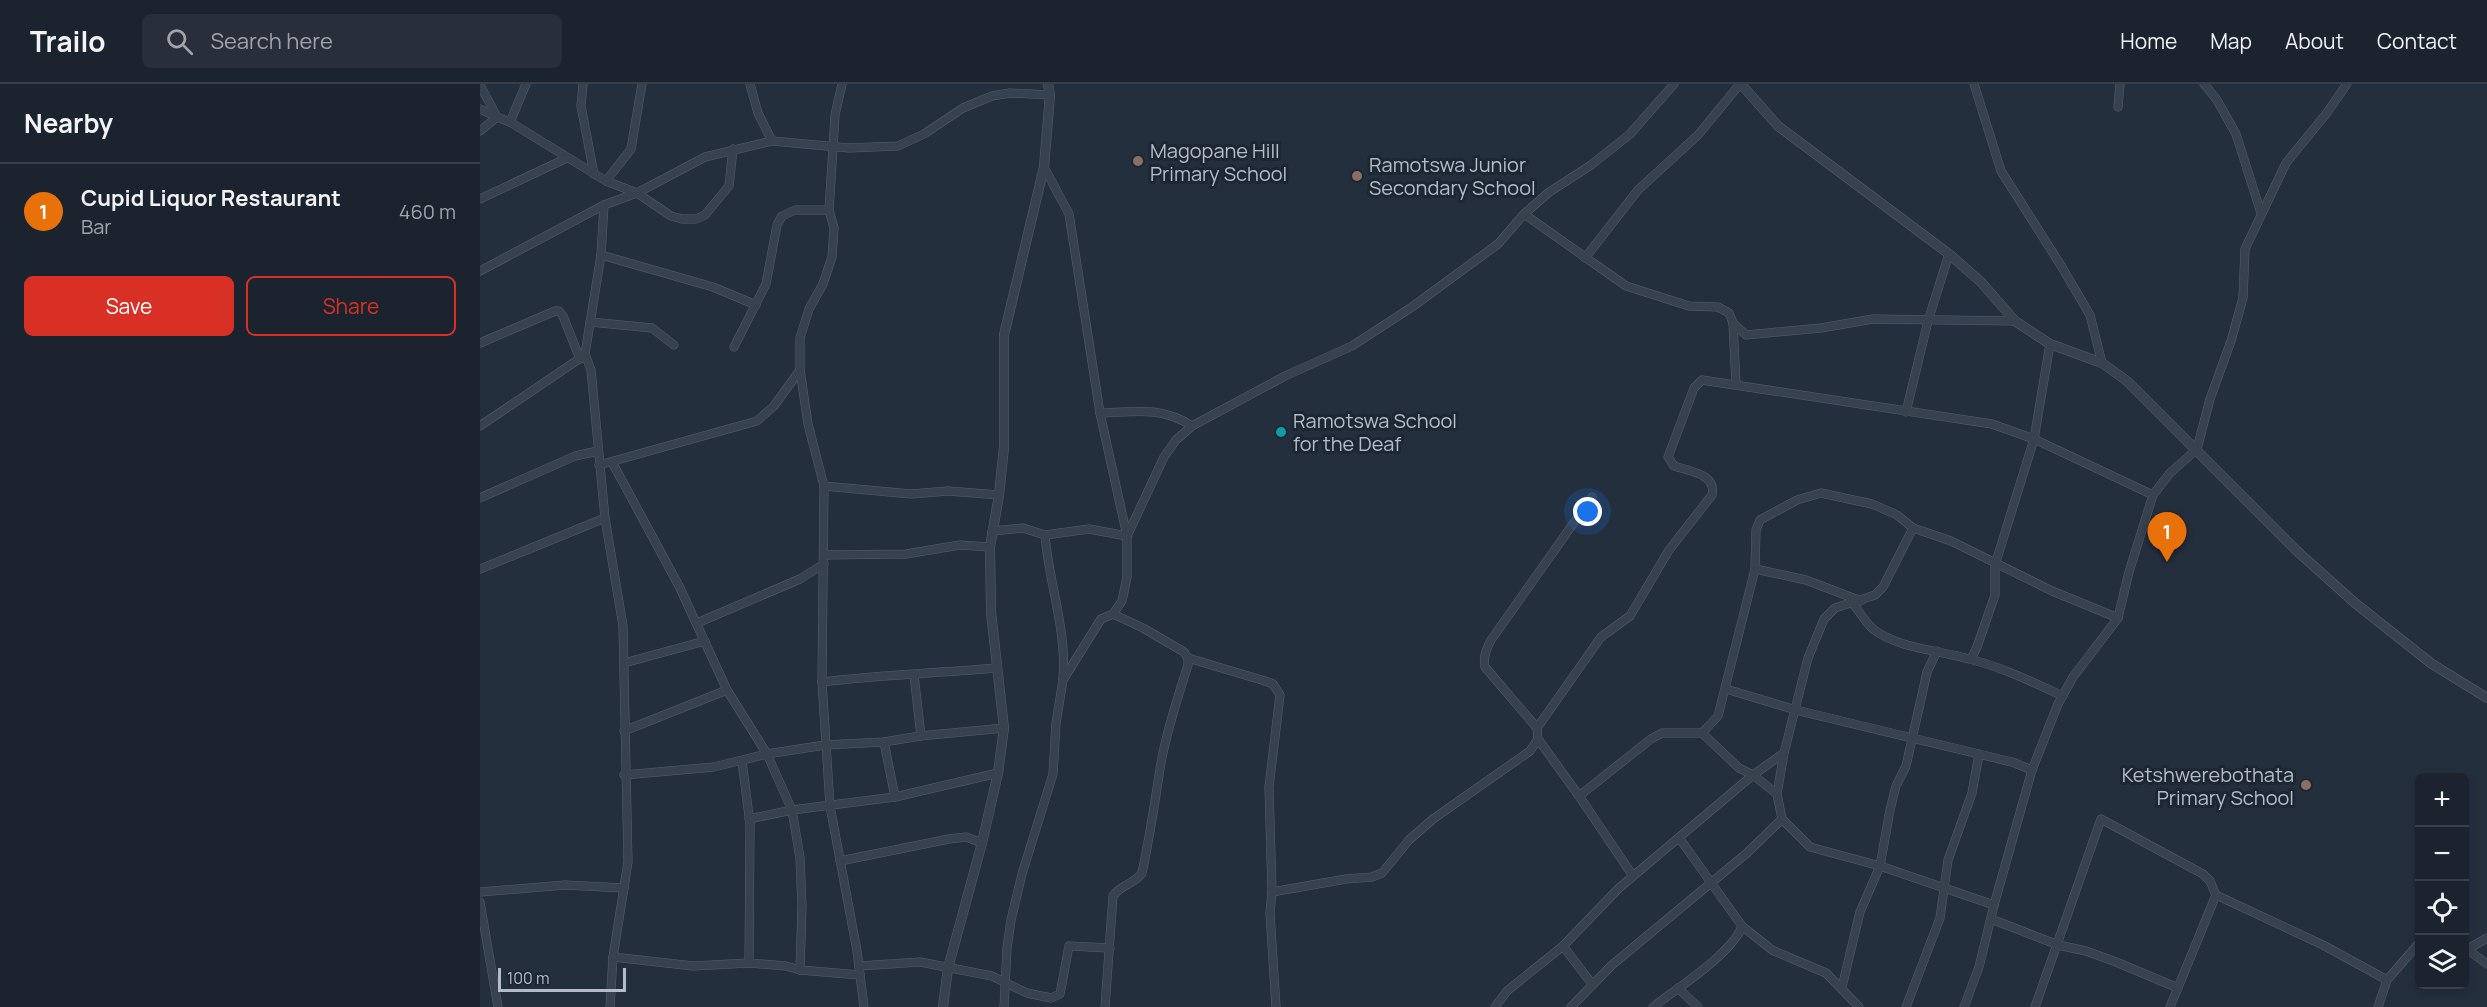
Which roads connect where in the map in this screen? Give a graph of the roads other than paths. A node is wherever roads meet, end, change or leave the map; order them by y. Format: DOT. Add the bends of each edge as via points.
graph roads {
  1 [pos="526,84"];
  2 [pos="582,84"];
  3 [pos="642,84"];
  4 [pos="750,84"];
  5 [pos="842,84"];
  6 [pos="1048,84"];
  7 [pos="1674,84"];
  8 [pos="1741,84"];
  9 [pos="1974,84"];
  10 [pos="2120,84"];
  11 [pos="2204,84"];
  12 [pos="2347,84"];
  13 [pos="480,85"];
  14 [pos="1050,95"];
  15 [pos="2118,107"];
  16 [pos="480,109"];
  17 [pos="497,117"];
  18 [pos="510,122"];
  19 [pos="480,131"];
  20 [pos="772,141"];
  21 [pos="833,148"];
  22 [pos="733,149"];
  23 [pos="567,158"];
  24 [pos="1044,167"];
  25 [pos="594,174"];
  26 [pos="606,181"];
  27 [pos="637,193"];
  28 [pos="480,199"];
  29 [pos="603,205"];
  30 [pos="829,210"];
  31 [pos="2261,213"];
  32 [pos="1524,214"];
  33 [pos="1949,254"];
  34 [pos="601,255"];
  35 [pos="1585,258"];
  36 [pos="480,271"];
  37 [pos="756,305"];
  38 [pos="1928,321"];
  39 [pos="2015,321"];
  40 [pos="590,322"];
  41 [pos="1733,322"];
  42 [pos="480,343"];
  43 [pos="2050,344"];
  44 [pos="674,345"];
  45 [pos="734,347"];
  46 [pos="583,357"];
  47 [pos="2102,363"];
  48 [pos="800,370"];
  49 [pos="1736,384"];
  50 [pos="1906,412"];
  51 [pos="1100,413"];
  52 [pos="480,426"];
  53 [pos="1192,426"];
  54 [pos="2034,439"];
  55 [pos="2197,449"];
  56 [pos="598,451"];
  57 [pos="612,462"];
  58 [pos="599,465"];
  59 [pos="824,486"];
  60 [pos="999,495"];
  61 [pos="2153,495"];
  62 [pos="1592,497"];
  63 [pos="480,498"];
  64 [pos="605,518"];
  65 [pos="1913,528"];
  66 [pos="993,531"];
  67 [pos="1045,535"];
  68 [pos="1127,536"];
  69 [pos="990,547"];
  70 [pos="824,555"];
  71 [pos="824,564"];
  72 [pos="1995,565"];
  73 [pos="480,568"];
  74 [pos="1755,569"];
  75 [pos="1857,603"];
  76 [pos="1113,614"];
  77 [pos="2118,618"];
  78 [pos="697,623"];
  79 [pos="705,641"];
  80 [pos="1937,651"];
  81 [pos="1188,658"];
  82 [pos="1971,659"];
  83 [pos="624,663"];
  84 [pos="996,669"];
  85 [pos="914,675"];
  86 [pos="1063,680"];
  87 [pos="822,682"];
  88 [pos="1726,689"];
  89 [pos="728,690"];
  90 [pos="2063,696"];
  91 [pos="2487,698"];
  92 [pos="1796,710"];
  93 [pos="1004,728"];
  94 [pos="1537,728"];
  95 [pos="624,731"];
  96 [pos="1702,734"];
  97 [pos="921,736"];
  98 [pos="1913,737"];
  99 [pos="1538,740"];
  100 [pos="884,742"];
  101 [pos="825,745"];
  102 [pos="1784,753"];
  103 [pos="767,754"];
  104 [pos="1980,754"];
  105 [pos="742,761"];
  106 [pos="2032,770"];
  107 [pos="998,773"];
  108 [pos="624,775"];
  109 [pos="1754,775"];
  110 [pos="1777,794"];
  111 [pos="1579,796"];
  112 [pos="895,797"];
  113 [pos="830,806"];
  114 [pos="792,810"];
  115 [pos="749,819"];
  116 [pos="1782,819"];
  117 [pos="1680,839"];
  118 [pos="982,843"];
  119 [pos="840,861"];
  120 [pos="1880,866"];
  121 [pos="1633,876"];
  122 [pos="1711,884"];
  123 [pos="1943,887"];
  124 [pos="624,888"];
  125 [pos="480,892"];
  126 [pos="1272,892"];
  127 [pos="2216,895"];
  128 [pos="480,902"];
  129 [pos="1994,905"];
  130 [pos="1991,919"];
  131 [pos="1742,926"];
  132 [pos="2487,938"];
  133 [pos="2058,945"];
  134 [pos="1563,946"];
  135 [pos="2469,947"];
  136 [pos="1110,948"];
  137 [pos="2415,948"];
  138 [pos="2469,950"];
  139 [pos="613,957"];
  140 [pos="749,963"];
  141 [pos="2487,964"];
  142 [pos="859,966"];
  143 [pos="948,968"];
  144 [pos="800,970"];
  145 [pos="860,975"];
  146 [pos="1005,980"];
  147 [pos="2387,980"];
  148 [pos="1592,984"];
  149 [pos="1677,987"];
  150 [pos="1842,987"];
  151 [pos="2178,988"];
  152 [pos="498,1007"];
  153 [pos="610,1007"];
  154 [pos="864,1007"];
  155 [pos="943,1007"];
  156 [pos="1004,1007"];
  157 [pos="1105,1007"];
  158 [pos="1276,1007"];
  159 [pos="1495,1007"];
  160 [pos="1571,1007"];
  161 [pos="1653,1007"];
  162 [pos="1698,1007"];
  163 [pos="1859,1007"];
  164 [pos="1906,1007"];
  165 [pos="1964,1007"];
  166 [pos="2035,1007"];
  167 [pos="2170,1007"];
  168 [pos="2378,1007"];
  1 -- 18 [label="street"];
  2 -- 25 [label="street" via="581,106"];
  3 -- 26 [label="street" via="631,149"];
  4 -- 20 [label="street"];
  5 -- 21 [label="street"];
  6 -- 14 [label="street"];
  7 -- 32 [label="street" via="1630,134"];
  8 -- 33 [label="street" via="1778,126"];
  8 -- 35 [label="street" via="1698,135 1638,190"];
  9 -- 47 [label="street" via="2001,171 2090,315"];
  10 -- 15 [label="street"];
  11 -- 31 [label="street" via="2236,134"];
  12 -- 31 [label="street" via="2286,163"];
  13 -- 17 [label="street"];
  14 -- 21 [label="street" via="992,96 963,108 898,146"];
  14 -- 24 [label="street"];
  16 -- 17 [label="street"];
  17 -- 18 [label="street"];
  17 -- 19 [label="street"];
  18 -- 23 [label="street"];
  20 -- 21 [label="street"];
  20 -- 22 [label="street"];
  21 -- 30 [label="street"];
  22 -- 27 [label="street" via="705,156"];
  22 -- 27 [label="street" via="729,186 705,215 696,219 671,216"];
  23 -- 25 [label="street"];
  23 -- 28 [label="street"];
  24 -- 51 [label="street" via="1069,214"];
  24 -- 60 [label="street" via="1004,335 1004,447"];
  25 -- 26 [label="street"];
  26 -- 27 [label="street"];
  27 -- 29 [label="street"];
  29 -- 34 [label="street"];
  29 -- 36 [label="street"];
  30 -- 37 [label="street" via="795,210 782,216 766,284"];
  30 -- 48 [label="street" via="834,228 832,257 823,284 808,309 800,338"];
  31 -- 55 [label="street" via="2245,249 2243,298"];
  32 -- 35 [label="street"];
  32 -- 53 [label="street" via="1498,244 1412,308 1352,346 1285,376"];
  33 -- 38 [label="street"];
  33 -- 39 [label="street"];
  34 -- 37 [label="street" via="712,287"];
  34 -- 40 [label="street"];
  35 -- 41 [label="street" via="1626,286 1689,306 1718,307"];
  37 -- 45 [label="street"];
  38 -- 39 [label="street"];
  38 -- 41 [label="street" via="1873,319 1750,336"];
  38 -- 50 [label="street"];
  39 -- 43 [label="street"];
  40 -- 44 [label="street" via="652,328"];
  40 -- 46 [label="street"];
  41 -- 49 [label="street"];
  42 -- 46 [label="street" via="555,310 563,316"];
  43 -- 47 [label="street"];
  43 -- 54 [label="street"];
  46 -- 52 [label="street"];
  46 -- 56 [label="street" via="591,370"];
  47 -- 55 [label="street" via="2127,381"];
  48 -- 57 [label="street" via="774,406 757,421"];
  48 -- 59 [label="street" via="808,424"];
  49 -- 50 [label="street"];
  49 -- 94 [label="street" via="1707,379 1698,382 1668,457 1674,466 1707,477 1712,495 1669,550 1630,616 1601,637"];
  50 -- 54 [label="street" via="1992,424"];
  51 -- 53 [label="street" via="1155,411 1178,417"];
  51 -- 68 [label="street"];
  53 -- 68 [label="street" via="1164,457"];
  54 -- 61 [label="street"];
  54 -- 72 [label="street"];
  55 -- 61 [label="street"];
  55 -- 91 [label="street" via="2298,552 2355,603 2432,663"];
  56 -- 58 [label="street"];
  56 -- 63 [label="street" via="575,456"];
  57 -- 58 [label="street"];
  57 -- 78 [label="street"];
  58 -- 64 [label="street"];
  59 -- 60 [label="street" via="911,494 948,491"];
  59 -- 70 [label="street"];
  60 -- 66 [label="street"];
  61 -- 77 [label="street"];
  62 -- 94 [label="street" via="1485,651 1485,667"];
  64 -- 73 [label="street"];
  64 -- 83 [label="street" via="621,608"];
  65 -- 72 [label="street"];
  65 -- 74 [label="street" via="1897,515 1872,504 1821,493 1808,495 1760,520"];
  65 -- 75 [label="street" via="1883,587"];
  66 -- 67 [label="street" via="1023,528"];
  66 -- 69 [label="street"];
  67 -- 68 [label="street" via="1089,529"];
  67 -- 86 [label="street" via="1065,658"];
  68 -- 76 [label="street" via="1127,577 1122,602"];
  69 -- 70 [label="street" via="960,545 906,554"];
  69 -- 84 [label="street"];
  70 -- 71 [label="street"];
  71 -- 78 [label="street" via="800,579"];
  71 -- 87 [label="street"];
  72 -- 77 [label="street"];
  72 -- 82 [label="street" via="1995,595"];
  74 -- 75 [label="street" via="1806,580"];
  74 -- 88 [label="street"];
  75 -- 80 [label="street" via="1872,628 1883,635"];
  75 -- 92 [label="street" via="1835,608 1824,619 1808,658"];
  76 -- 81 [label="street" via="1184,652"];
  76 -- 86 [label="street" via="1101,619"];
  77 -- 90 [label="street"];
  78 -- 79 [label="street"];
  79 -- 83 [label="street"];
  79 -- 89 [label="street"];
  80 -- 82 [label="street"];
  80 -- 98 [label="street" via="1927,672"];
  81 -- 126 [label="street" via="1273,684 1280,695 1269,787"];
  81 -- 136 [label="street" via="1161,762 1142,873 1113,896"];
  82 -- 90 [label="street"];
  83 -- 95 [label="street"];
  84 -- 85 [label="street"];
  84 -- 93 [label="street"];
  85 -- 87 [label="street"];
  85 -- 97 [label="street"];
  86 -- 146 [label="street" via="1053,774 1014,909"];
  87 -- 101 [label="street"];
  88 -- 92 [label="street"];
  88 -- 96 [label="street" via="1718,716"];
  89 -- 95 [label="street"];
  89 -- 103 [label="street"];
  90 -- 106 [label="street"];
  92 -- 98 [label="street"];
  92 -- 102 [label="street"];
  93 -- 97 [label="street"];
  93 -- 107 [label="street"];
  94 -- 99 [label="street"];
  95 -- 108 [label="street"];
  96 -- 109 [label="street" via="1739,768"];
  96 -- 111 [label="street" via="1662,733"];
  97 -- 100 [label="street"];
  98 -- 104 [label="street"];
  98 -- 120 [label="street" via="1896,786"];
  99 -- 111 [label="street"];
  99 -- 126 [label="street" via="1523,756 1433,819 1409,840 1382,873"];
  100 -- 101 [label="street"];
  100 -- 112 [label="street"];
  101 -- 103 [label="street"];
  101 -- 113 [label="street"];
  102 -- 109 [label="street"];
  102 -- 110 [label="street"];
  103 -- 105 [label="street"];
  103 -- 114 [label="street"];
  104 -- 106 [label="street"];
  104 -- 123 [label="street"];
  105 -- 108 [label="street"];
  105 -- 115 [label="street"];
  106 -- 129 [label="street"];
  107 -- 112 [label="street"];
  107 -- 118 [label="street"];
  108 -- 124 [label="street" via="628,862"];
  109 -- 110 [label="street"];
  109 -- 117 [label="street"];
  110 -- 116 [label="street"];
  111 -- 121 [label="street"];
  112 -- 113 [label="street"];
  113 -- 114 [label="street"];
  113 -- 119 [label="street"];
  114 -- 115 [label="street"];
  114 -- 144 [label="street" via="800,858"];
  115 -- 140 [label="street"];
  116 -- 120 [label="street" via="1810,847"];
  116 -- 122 [label="street"];
  117 -- 121 [label="street"];
  117 -- 122 [label="street"];
  118 -- 119 [label="street" via="966,837 949,839"];
  118 -- 143 [label="street"];
  119 -- 142 [label="street"];
  120 -- 123 [label="street"];
  120 -- 150 [label="street" via="1860,912"];
  121 -- 134 [label="street"];
  122 -- 131 [label="street"];
  122 -- 148 [label="street"];
  123 -- 129 [label="street"];
  123 -- 164 [label="street" via="1940,918"];
  124 -- 125 [label="street" via="565,885"];
  124 -- 139 [label="street"];
  126 -- 158 [label="street"];
  127 -- 133 [label="street" via="2203,874 2101,819"];
  127 -- 147 [label="street"];
  127 -- 151 [label="street"];
  128 -- 152 [label="street"];
  129 -- 130 [label="street"];
  130 -- 133 [label="street"];
  130 -- 165 [label="street"];
  131 -- 149 [label="street" via="1739,935 1713,960"];
  131 -- 150 [label="street" via="1772,950 1809,964"];
  132 -- 135 [label="street"];
  133 -- 151 [label="street" via="2096,955"];
  133 -- 166 [label="street"];
  134 -- 148 [label="street"];
  134 -- 159 [label="street" via="1507,991"];
  136 -- 146 [label="street" via="1069,946 1057,997 1027,993"];
  136 -- 157 [label="street"];
  137 -- 147 [label="street"];
  138 -- 141 [label="street"];
  139 -- 140 [label="street" via="693,966"];
  139 -- 153 [label="street"];
  140 -- 144 [label="street"];
  142 -- 143 [label="street" via="920,962"];
  142 -- 145 [label="street"];
  143 -- 146 [label="street"];
  143 -- 155 [label="street"];
  144 -- 145 [label="street"];
  145 -- 154 [label="street"];
  146 -- 156 [label="street"];
  147 -- 168 [label="street"];
  148 -- 160 [label="street"];
  149 -- 161 [label="street"];
  149 -- 162 [label="street"];
  150 -- 163 [label="street"];
  151 -- 167 [label="street"];
}
